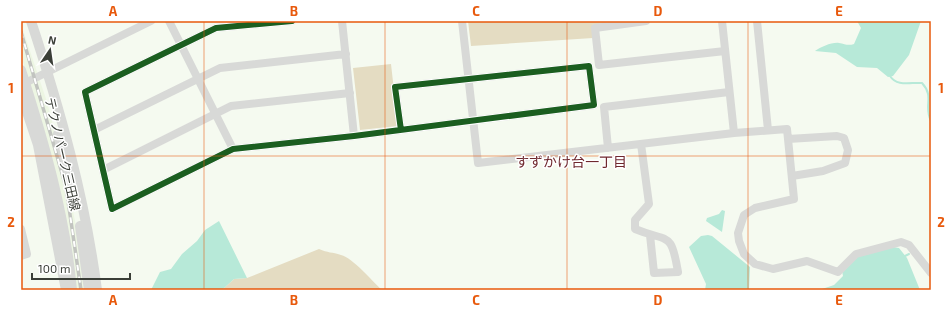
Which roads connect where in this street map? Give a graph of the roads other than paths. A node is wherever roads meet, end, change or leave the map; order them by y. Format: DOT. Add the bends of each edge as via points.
graph roads {
  1 [pos="26,21"];
  2 [pos="31,21"];
  3 [pos="151,21"];
  4 [pos="169,21"];
  5 [pos="292,21"];
  6 [pos="342,21"];
  7 [pos="462,21"];
  8 [pos="646,21"];
  9 [pos="722,21"];
  10 [pos="757,21"];
  11 [pos="181,44"];
  12 [pos="725,51"];
  13 [pos="346,54"];
  14 [pos="21,70"];
  15 [pos="469,78"];
  16 [pos="198,79"];
  17 [pos="21,85"];
  18 [pos="729,92"];
  19 [pos="350,93"];
  20 [pos="21,94"];
  21 [pos="215,113"];
  22 [pos="473,121"];
  23 [pos="94,130"];
  24 [pos="402,130"];
  25 [pos="768,130"];
  26 [pos="734,133"];
  27 [pos="354,136"];
  28 [pos="788,138"];
  29 [pos="641,144"];
  30 [pos="608,148"];
  31 [pos="233,149"];
  32 [pos="103,170"];
  33 [pos="792,176"];
  34 [pos="21,229"];
  35 [pos="650,235"];
  36 [pos="21,256"];
  37 [pos="931,273"];
  38 [pos="66,290"];
  39 [pos="72,290"];
  40 [pos="89,290"];
  41 [pos="97,290"];
  1 -- 40 [label="main road, テクノパーク三田線" via="47,86 79,222"];
  2 -- 41 [label="main road" via="52,82 70,154 89,239"];
  3 -- 17 [label="street"];
  4 -- 11 [label="street"];
  5 -- 11 [label="street" via="216,28"];
  6 -- 13 [label="street"];
  7 -- 15 [label="street"];
  8 -- 12 [label="street" via="595,28 599,65"];
  9 -- 12 [label="street"];
  10 -- 25 [label="street"];
  11 -- 16 [label="street"];
  11 -- 23 [label="street" via="85,92"];
  12 -- 18 [label="street"];
  13 -- 16 [label="street" via="220,68"];
  13 -- 19 [label="street"];
  14 -- 39 [label="main road, テクノパーク三田線" via="40,127 60,207"];
  15 -- 22 [label="street"];
  15 -- 22 [label="street" via="589,66 594,105"];
  15 -- 24 [label="street" via="395,87"];
  16 -- 21 [label="street"];
  16 -- 23 [label="street"];
  18 -- 26 [label="street"];
  18 -- 30 [label="street" via="604,107"];
  19 -- 21 [label="street" via="231,106"];
  19 -- 27 [label="street"];
  20 -- 38 [label="main road" via="38,145"];
  21 -- 31 [label="street"];
  21 -- 32 [label="street"];
  22 -- 24 [label="street"];
  22 -- 30 [label="street" via="478,163"];
  23 -- 32 [label="street"];
  24 -- 27 [label="street"];
  25 -- 26 [label="street"];
  25 -- 28 [label="street" via="787,129"];
  26 -- 29 [label="street"];
  27 -- 31 [label="street"];
  28 -- 33 [label="street"];
  28 -- 33 [label="street" via="837,136 844,138 848,150 845,163 823,171"];
  29 -- 30 [label="street"];
  29 -- 35 [label="street" via="649,204 635,220 635,229"];
  31 -- 32 [label="street" via="112,209"];
  33 -- 37 [label="street" via="794,199 755,208 744,215 738,233 739,241 744,254 755,264 773,269 808,261 838,272 856,254 902,242 909,245"];
  34 -- 36 [label="street" via="26,254"];
  35 -- 35 [label="street" via="654,273 678,272 672,244 664,236"];
}
